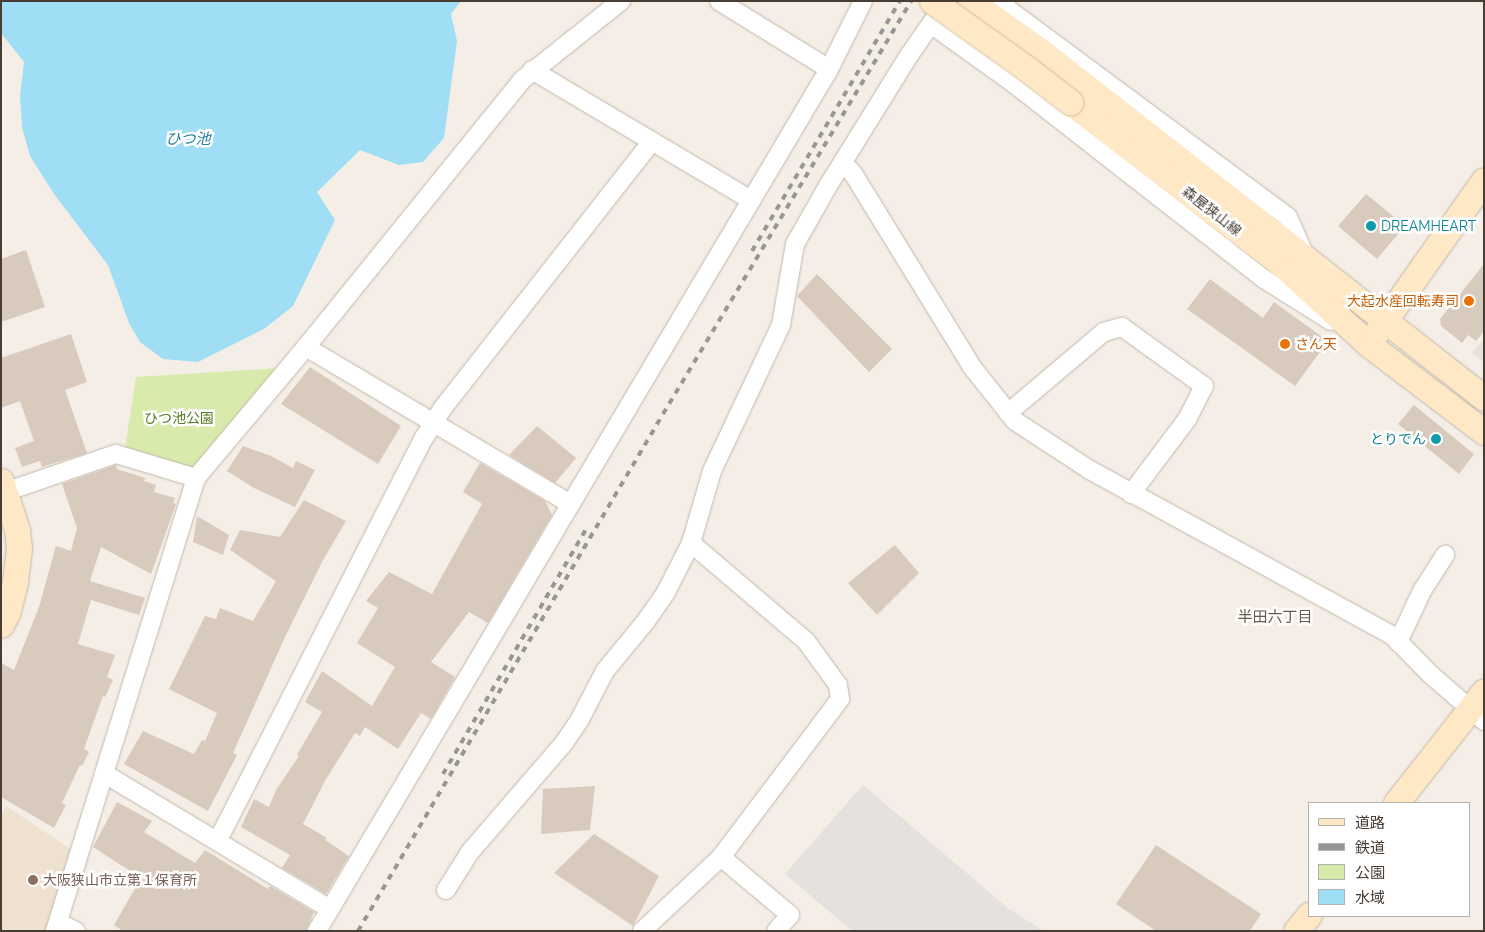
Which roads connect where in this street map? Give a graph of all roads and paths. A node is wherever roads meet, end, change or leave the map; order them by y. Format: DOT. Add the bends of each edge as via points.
graph roads {
  1 [pos="621,1"];
  2 [pos="719,1"];
  3 [pos="863,1"];
  4 [pos="947,1"];
  5 [pos="970,1"];
  6 [pos="997,1"];
  7 [pos="932,13"];
  8 [pos="829,69"];
  9 [pos="532,70"];
  10 [pos="1076,92"];
  11 [pos="652,141"];
  12 [pos="843,163"];
  13 [pos="1484,180"];
  14 [pos="751,200"];
  15 [pos="1305,257"];
  16 [pos="1386,319"];
  17 [pos="1368,344"];
  18 [pos="306,347"];
  19 [pos="1484,398"];
  20 [pos="1008,413"];
  21 [pos="433,423"];
  22 [pos="1484,432"];
  23 [pos="196,478"];
  24 [pos="3,487"];
  25 [pos="1131,494"];
  26 [pos="570,504"];
  27 [pos="691,543"];
  28 [pos="1445,555"];
  29 [pos="1,625"];
  30 [pos="1398,642"];
  31 [pos="1479,707"];
  32 [pos="105,774"];
  33 [pos="1397,802"];
  34 [pos="218,840"];
  35 [pos="721,857"];
  36 [pos="446,890"];
  37 [pos="330,908"];
  38 [pos="58,927"];
  39 [pos="76,931"];
  40 [pos="317,931"];
  41 [pos="642,931"];
  42 [pos="776,931"];
  1 -- 9 [label="street"];
  2 -- 8 [label="street"];
  3 -- 8 [label="street"];
  4 -- 7 [label="street"];
  5 -- 10 [label="main road, 森屋狭山線"];
  6 -- 15 [label="street" via="1288,217"];
  7 -- 10 [label="main road, 森屋狭山線, bridge" via="1026,68"];
  7 -- 12 [label="street"];
  7 -- 17 [label="street" via="1013,82 1264,279"];
  8 -- 14 [label="street"];
  9 -- 11 [label="street"];
  9 -- 18 [label="street"];
  10 -- 15 [label="main road, 森屋狭山線"];
  10 -- 17 [label="main road, 森屋狭山線" via="1286,268"];
  11 -- 14 [label="street"];
  11 -- 21 [label="street"];
  12 -- 20 [label="street" via="972,367"];
  12 -- 27 [label="street" via="795,244 781,325 712,471"];
  13 -- 16 [label="main road"];
  14 -- 26 [label="street"];
  15 -- 16 [label="main road, 森屋狭山線"];
  16 -- 17 [label="main road"];
  16 -- 19 [label="main road, 森屋狭山線"];
  17 -- 22 [label="main road, 森屋狭山線"];
  18 -- 21 [label="street"];
  18 -- 23 [label="street"];
  20 -- 25 [label="street" via="1052,446"];
  20 -- 25 [label="street" via="1104,332 1122,327 1204,386 1188,418"];
  21 -- 26 [label="street"];
  21 -- 34 [label="street"];
  23 -- 24 [label="street" via="116,454"];
  23 -- 32 [label="street"];
  24 -- 29 [label="main road" via="17,530 19,548 16,582"];
  25 -- 30 [label="street" via="1393,636"];
  26 -- 37 [label="street"];
  27 -- 35 [label="street" via="806,641 838,686 840,699"];
  27 -- 36 [label="street" via="666,592 605,671 564,743 470,852"];
  28 -- 30 [label="street" via="1422,591"];
  30 -- 31 [label="street"];
  31 -- 33 [label="main road"];
  32 -- 34 [label="street"];
  32 -- 38 [label="street"];
  34 -- 37 [label="street"];
  35 -- 41 [label="street"];
  35 -- 42 [label="street" via="790,915"];
  37 -- 40 [label="street"];
  38 -- 39 [label="street"];
}
